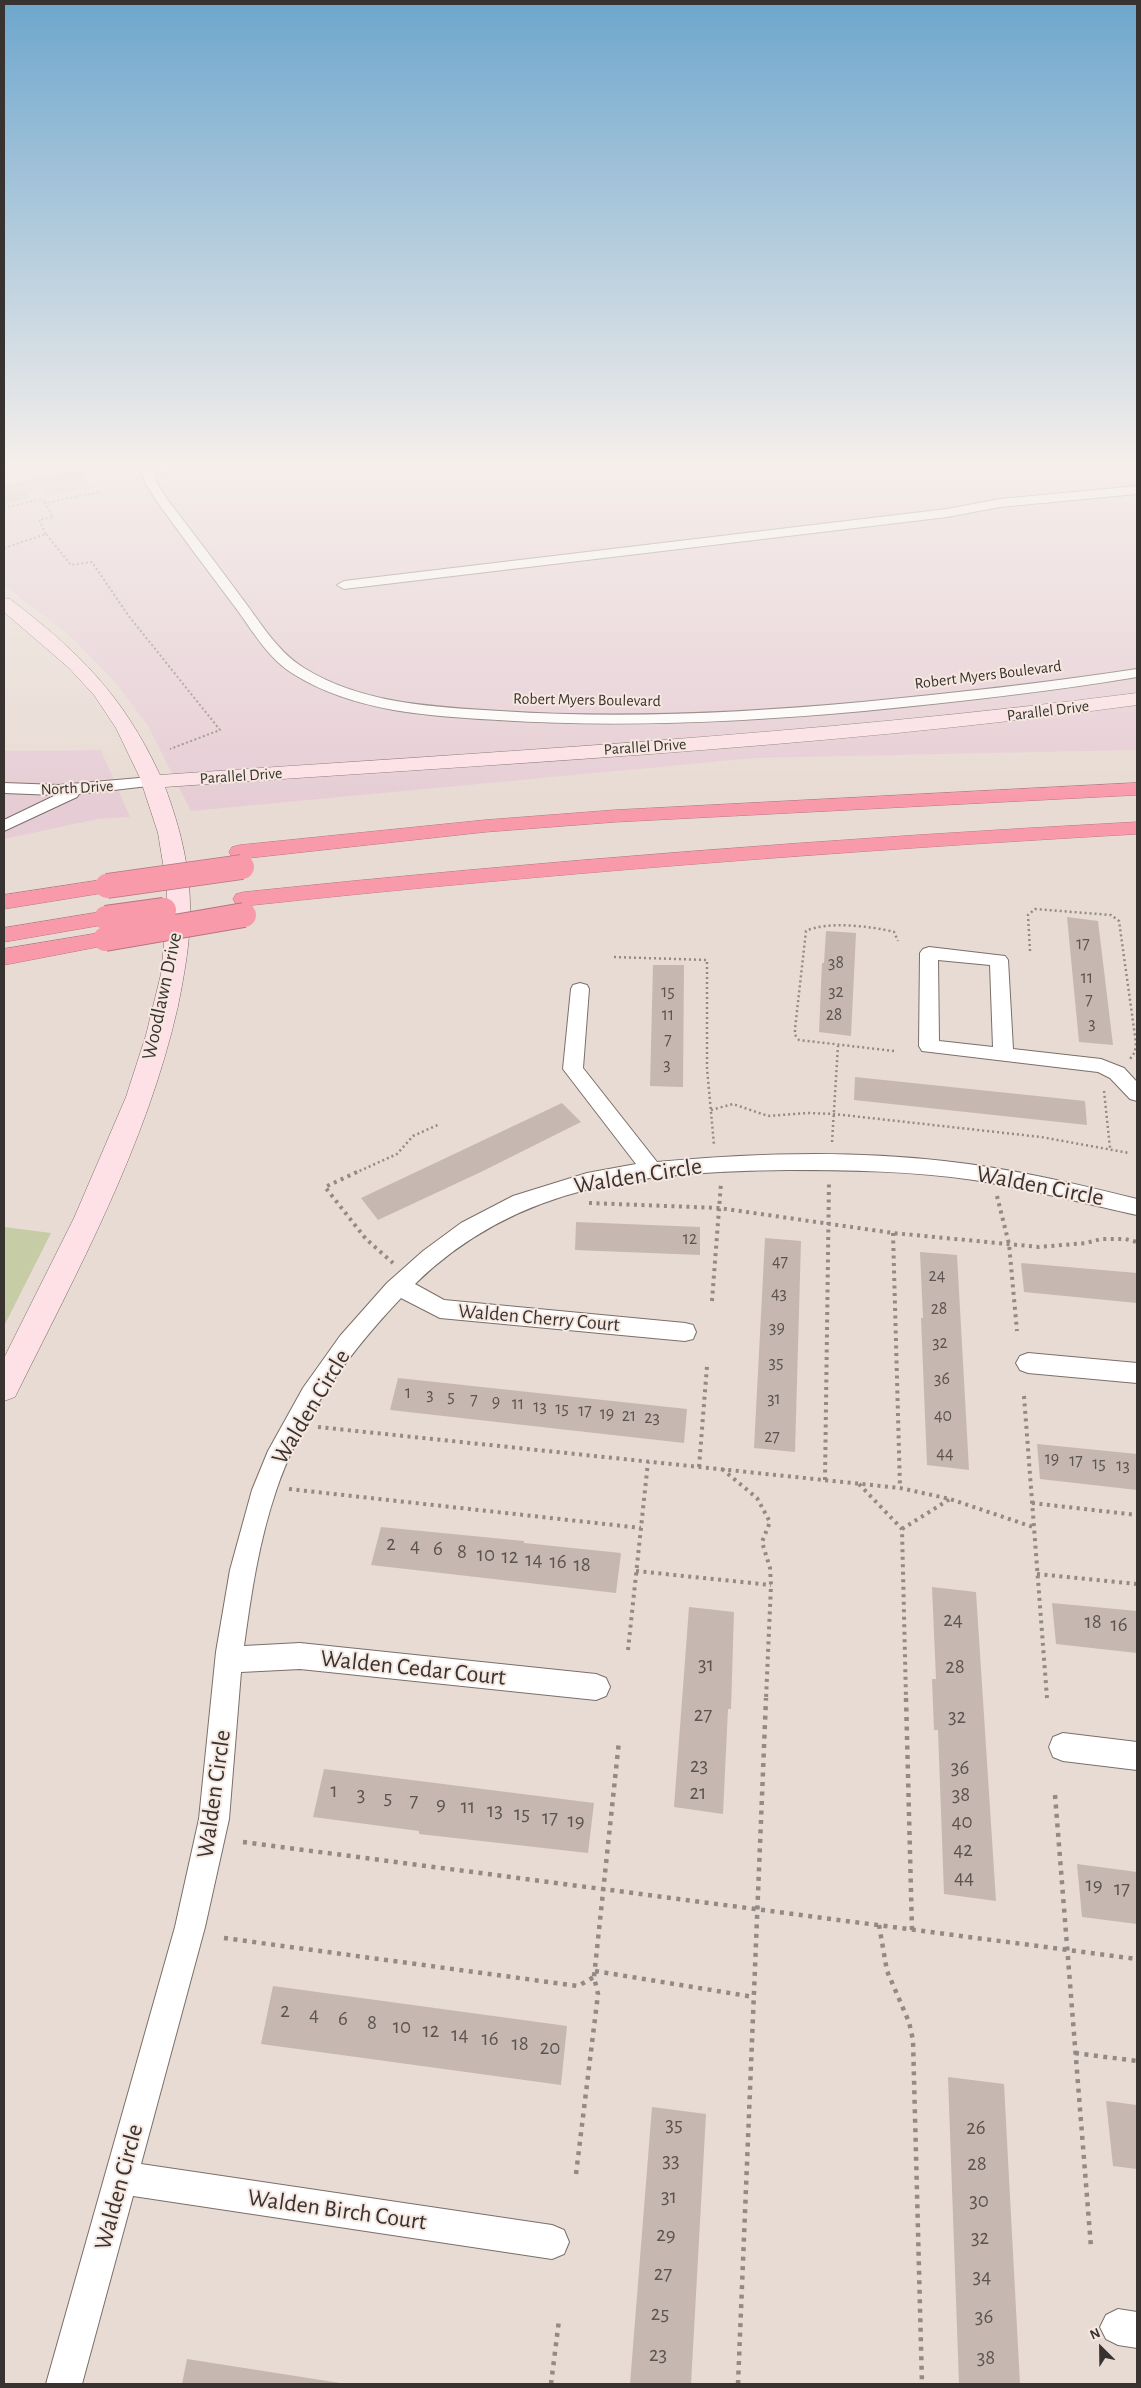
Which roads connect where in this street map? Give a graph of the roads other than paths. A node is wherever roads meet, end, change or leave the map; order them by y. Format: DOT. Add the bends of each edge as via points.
graph roads {
  1 [pos="220,577"];
  2 [pos="406,577"];
  3 [pos="344,585"];
  4 [pos="4,603"];
  5 [pos="1137,673"];
  6 [pos="1137,699"];
  7 [pos="151,782"];
  8 [pos="4,788"];
  9 [pos="1137,789"];
  10 [pos="80,790"];
  11 [pos="4,826"];
  12 [pos="1137,828"];
  13 [pos="107,878"];
  14 [pos="4,886"];
  15 [pos="4,902"];
  16 [pos="106,929"];
  17 [pos="4,935"];
  18 [pos="4,957"];
  19 [pos="580,989"];
  20 [pos="1003,1054"];
  21 [pos="1137,1094"];
  22 [pos="652,1170"];
  23 [pos="1137,1207"];
  24 [pos="400,1277"];
  25 [pos="685,1332"];
  26 [pos="1028,1363"];
  27 [pos="1137,1373"];
  28 [pos="4,1388"];
  29 [pos="230,1660"];
  30 [pos="596,1688"];
  31 [pos="1063,1748"];
  32 [pos="1137,1756"];
  33 [pos="121,2178"];
  34 [pos="552,2242"];
  35 [pos="64,2384"];
  1 -- 5 [label="street, Robert Myers Boulevard" via="273,648 298,670 319,682 370,700 434,710 504,716 668,720 783,714 952,698"];
  2 -- 3 [label="street"];
  4 -- 7 [label="main road, Woodlawn Drive" via="88,676 133,740"];
  6 -- 7 [label="main road, Parallel Drive" via="998,717 797,736"];
  7 -- 10 [label="street, North Drive"];
  7 -- 28 [label="main road, Woodlawn Drive" via="168,828 177,877 179,914 172,972 159,1031 134,1109"];
  8 -- 10 [label="street, North Drive"];
  9 -- 13 [label="highway, bridge" via="891,802 241,859"];
  10 -- 11 [label="street"];
  12 -- 16 [label="highway, bridge" via="891,841 548,868 345,897 244,907"];
  13 -- 14 [label="highway"];
  13 -- 15 [label="highway"];
  16 -- 17 [label="highway"];
  16 -- 18 [label="highway"];
  19 -- 22 [label="street" via="573,1069"];
  20 -- 20 [label="street" via="999,960 929,953 929,1046"];
  20 -- 21 [label="street" via="1101,1066 1117,1073"];
  22 -- 23 [label="street, Walden Circle" via="729,1164 918,1166 1011,1179"];
  22 -- 24 [label="street, Walden Circle" via="580,1183 506,1208"];
  24 -- 25 [label="street, Walden Cherry Court" via="440,1309"];
  24 -- 29 [label="street, Walden Circle" via="326,1372 279,1453 265,1487 246,1552"];
  26 -- 27 [label="street"];
  29 -- 30 [label="street, Walden Cedar Court" via="300,1656"];
  29 -- 33 [label="street, Walden Circle" via="214,1818 207,1854"];
  31 -- 32 [label="street"];
  33 -- 34 [label="street, Walden Birch Court"];
  33 -- 35 [label="street, Walden Circle"];
}
